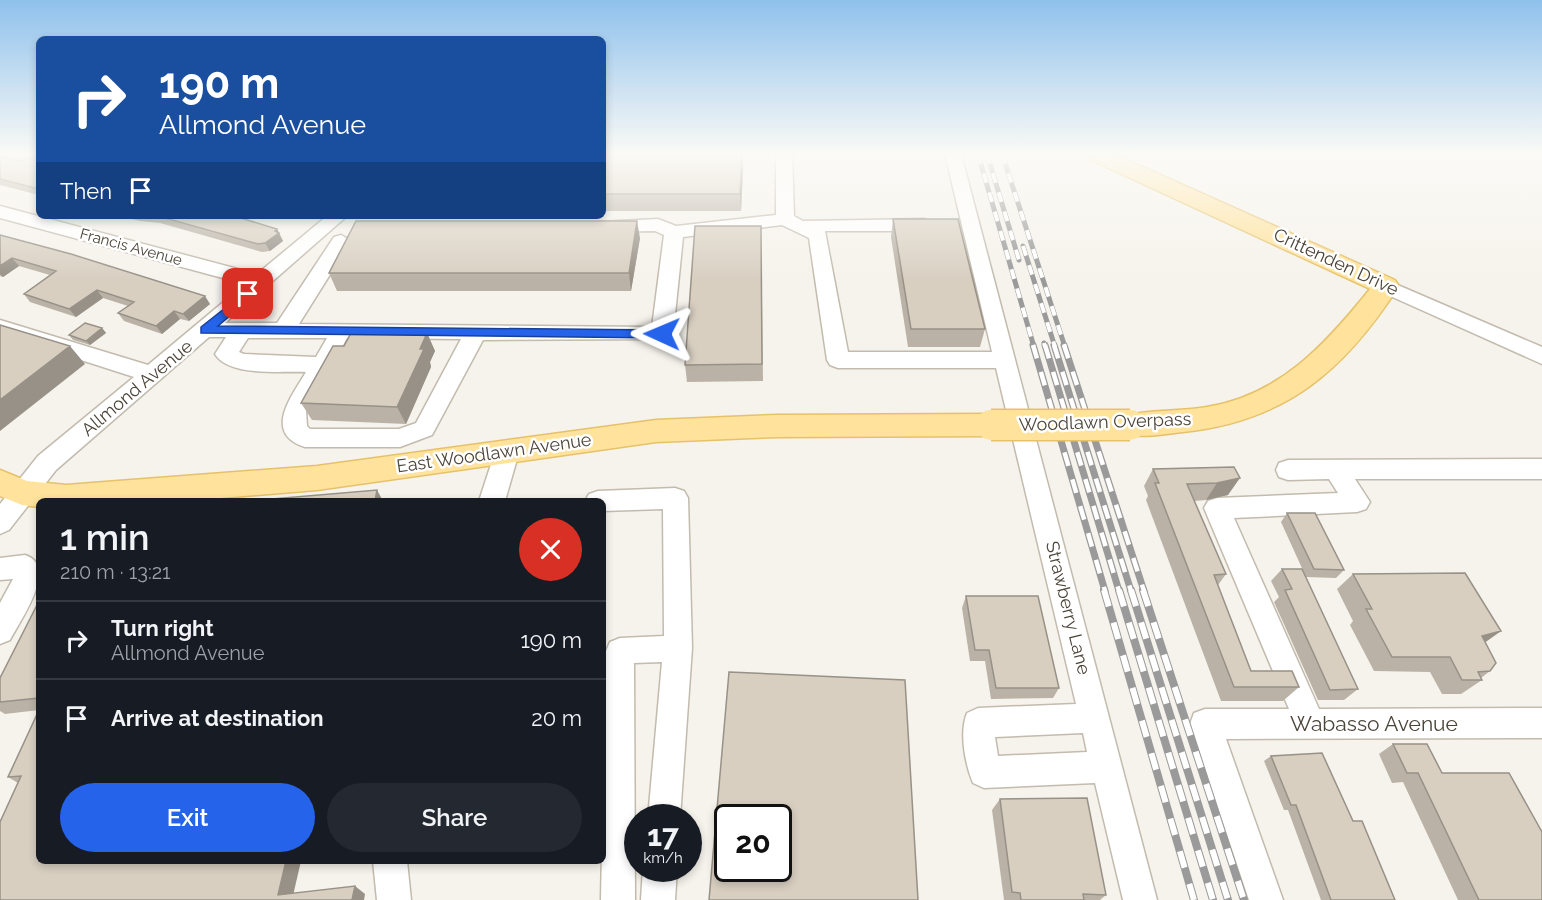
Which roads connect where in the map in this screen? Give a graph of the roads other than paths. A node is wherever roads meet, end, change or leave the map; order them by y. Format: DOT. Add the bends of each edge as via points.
graph roads {
  1 [pos="790,196"];
  2 [pos="965,196"];
  3 [pos="1189,196"];
  4 [pos="0,212"];
  5 [pos="334,219"];
  6 [pos="794,222"];
  7 [pos="933,225"];
  8 [pos="588,226"];
  9 [pos="674,232"];
  10 [pos="341,242"];
  11 [pos="261,282"];
  12 [pos="1386,286"];
  13 [pos="0,327"];
  14 [pos="206,330"];
  15 [pos="242,330"];
  16 [pos="284,330"];
  17 [pos="343,331"];
  18 [pos="476,332"];
  19 [pos="1542,356"];
  20 [pos="1006,360"];
  21 [pos="322,365"];
  22 [pos="153,375"];
  23 [pos="991,425"];
  24 [pos="507,452"];
  25 [pos="1542,469"];
  26 [pos="1288,470"];
  27 [pos="1336,470"];
  28 [pos="7,493"];
  29 [pos="493,498"];
  30 [pos="606,501"];
  31 [pos="0,523"];
  32 [pos="0,569"];
  33 [pos="0,631"];
  34 [pos="678,648"];
  35 [pos="1095,718"];
  36 [pos="1542,723"];
  37 [pos="1311,725"];
  38 [pos="1108,767"];
  39 [pos="665,804"];
  40 [pos="390,864"];
  41 [pos="659,882"];
  42 [pos="394,900"];
  43 [pos="618,900"];
  44 [pos="658,900"];
  45 [pos="1140,900"];
  46 [pos="1266,900"];
  1 -- 6 [label="street"];
  2 -- 20 [label="street, Strawberry Lane"];
  3 -- 12 [label="main road, Crittenden Drive"];
  4 -- 11 [label="street, Francis Avenue"];
  5 -- 11 [label="street, Allmond Avenue"];
  6 -- 7 [label="street"];
  6 -- 9 [label="street"];
  6 -- 20 [label="street" via="818,235 838,360"];
  8 -- 9 [label="street" via="658,225"];
  9 -- 18 [label="street" via="662,334"];
  10 -- 16 [label="street"];
  11 -- 14 [label="street, Allmond Avenue"];
  12 -- 19 [label="street, Crittenden Drive"];
  12 -- 23 [label="main road, Woodlawn Overpass, bridge" via="1327,355 1286,390 1253,405 1175,423"];
  13 -- 22 [label="street"];
  14 -- 15 [label="street"];
  14 -- 22 [label="street, Allmond Avenue"];
  15 -- 16 [label="street"];
  15 -- 21 [label="street" via="226,354 240,362"];
  16 -- 17 [label="street"];
  17 -- 18 [label="street"];
  17 -- 21 [label="street"];
  18 -- 21 [label="street" via="424,429 400,438 305,438 295,429 294,411"];
  20 -- 35 [label="street, Strawberry Lane"];
  22 -- 28 [label="street, Allmond Avenue"];
  23 -- 24 [label="main road, East Woodlawn Avenue" via="717,427 606,437"];
  24 -- 28 [label="main road, East Woodlawn Avenue" via="317,478 66,498"];
  24 -- 29 [label="street"];
  25 -- 27 [label="street"];
  26 -- 27 [label="street"];
  27 -- 37 [label="street" via="1357,502 1217,508"];
  28 -- 31 [label="street, Allmond Avenue"];
  30 -- 34 [label="street" via="675,498"];
  32 -- 33 [label="street" via="25,566 30,573"];
  34 -- 39 [label="street"];
  34 -- 43 [label="street" via="621,651"];
  35 -- 38 [label="street, Strawberry Lane"];
  35 -- 38 [label="street" via="978,723 984,772"];
  36 -- 37 [label="street, Wabasso Avenue"];
  37 -- 46 [label="street, Wabasso Avenue" via="1205,724"];
  38 -- 45 [label="street, Strawberry Lane"];
  40 -- 42 [label="street"];
  41 -- 44 [label="street"];
}
